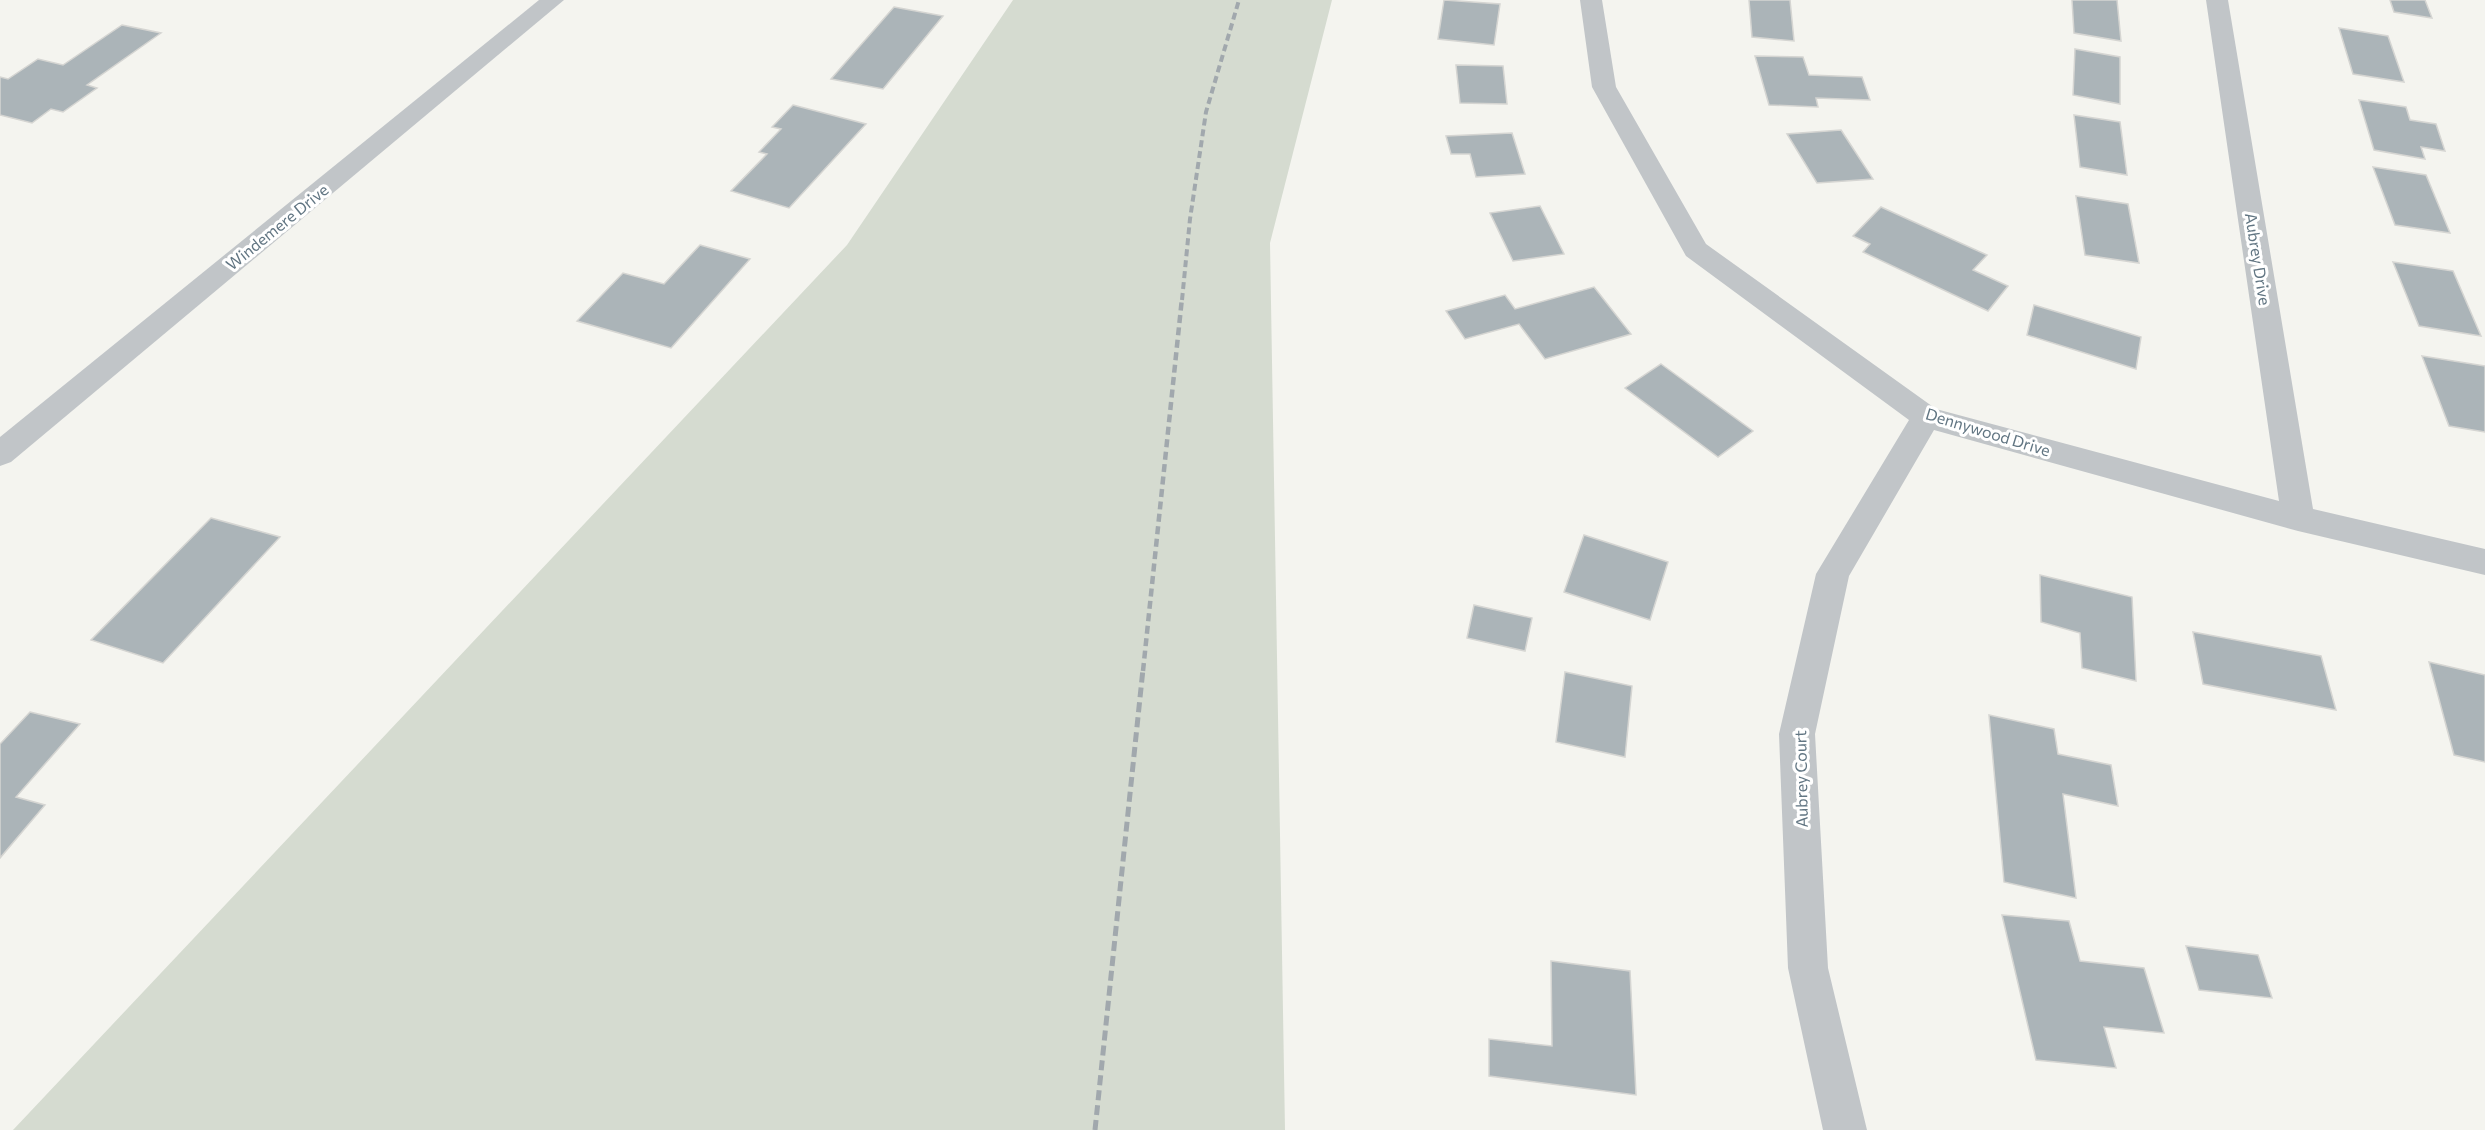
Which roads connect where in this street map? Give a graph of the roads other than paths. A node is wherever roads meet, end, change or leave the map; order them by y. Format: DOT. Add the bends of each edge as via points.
graph roads {
  1 [pos="553,0"];
  2 [pos="1591,0"];
  3 [pos="2217,0"];
  4 [pos="1926,417"];
  5 [pos="0,453"];
  6 [pos="2298,518"];
  7 [pos="2485,562"];
  8 [pos="1845,1130"];
  1 -- 5 [label="street, Windemere Drive"];
  2 -- 4 [label="street, Dennywood Drive" via="1604,87 1696,250"];
  3 -- 6 [label="street, Aubrey Drive"];
  4 -- 6 [label="street, Dennywood Drive"];
  4 -- 8 [label="street, Aubrey Court" via="1833,574 1797,734 1808,968"];
  6 -- 7 [label="street, Dennywood Drive"];
}
